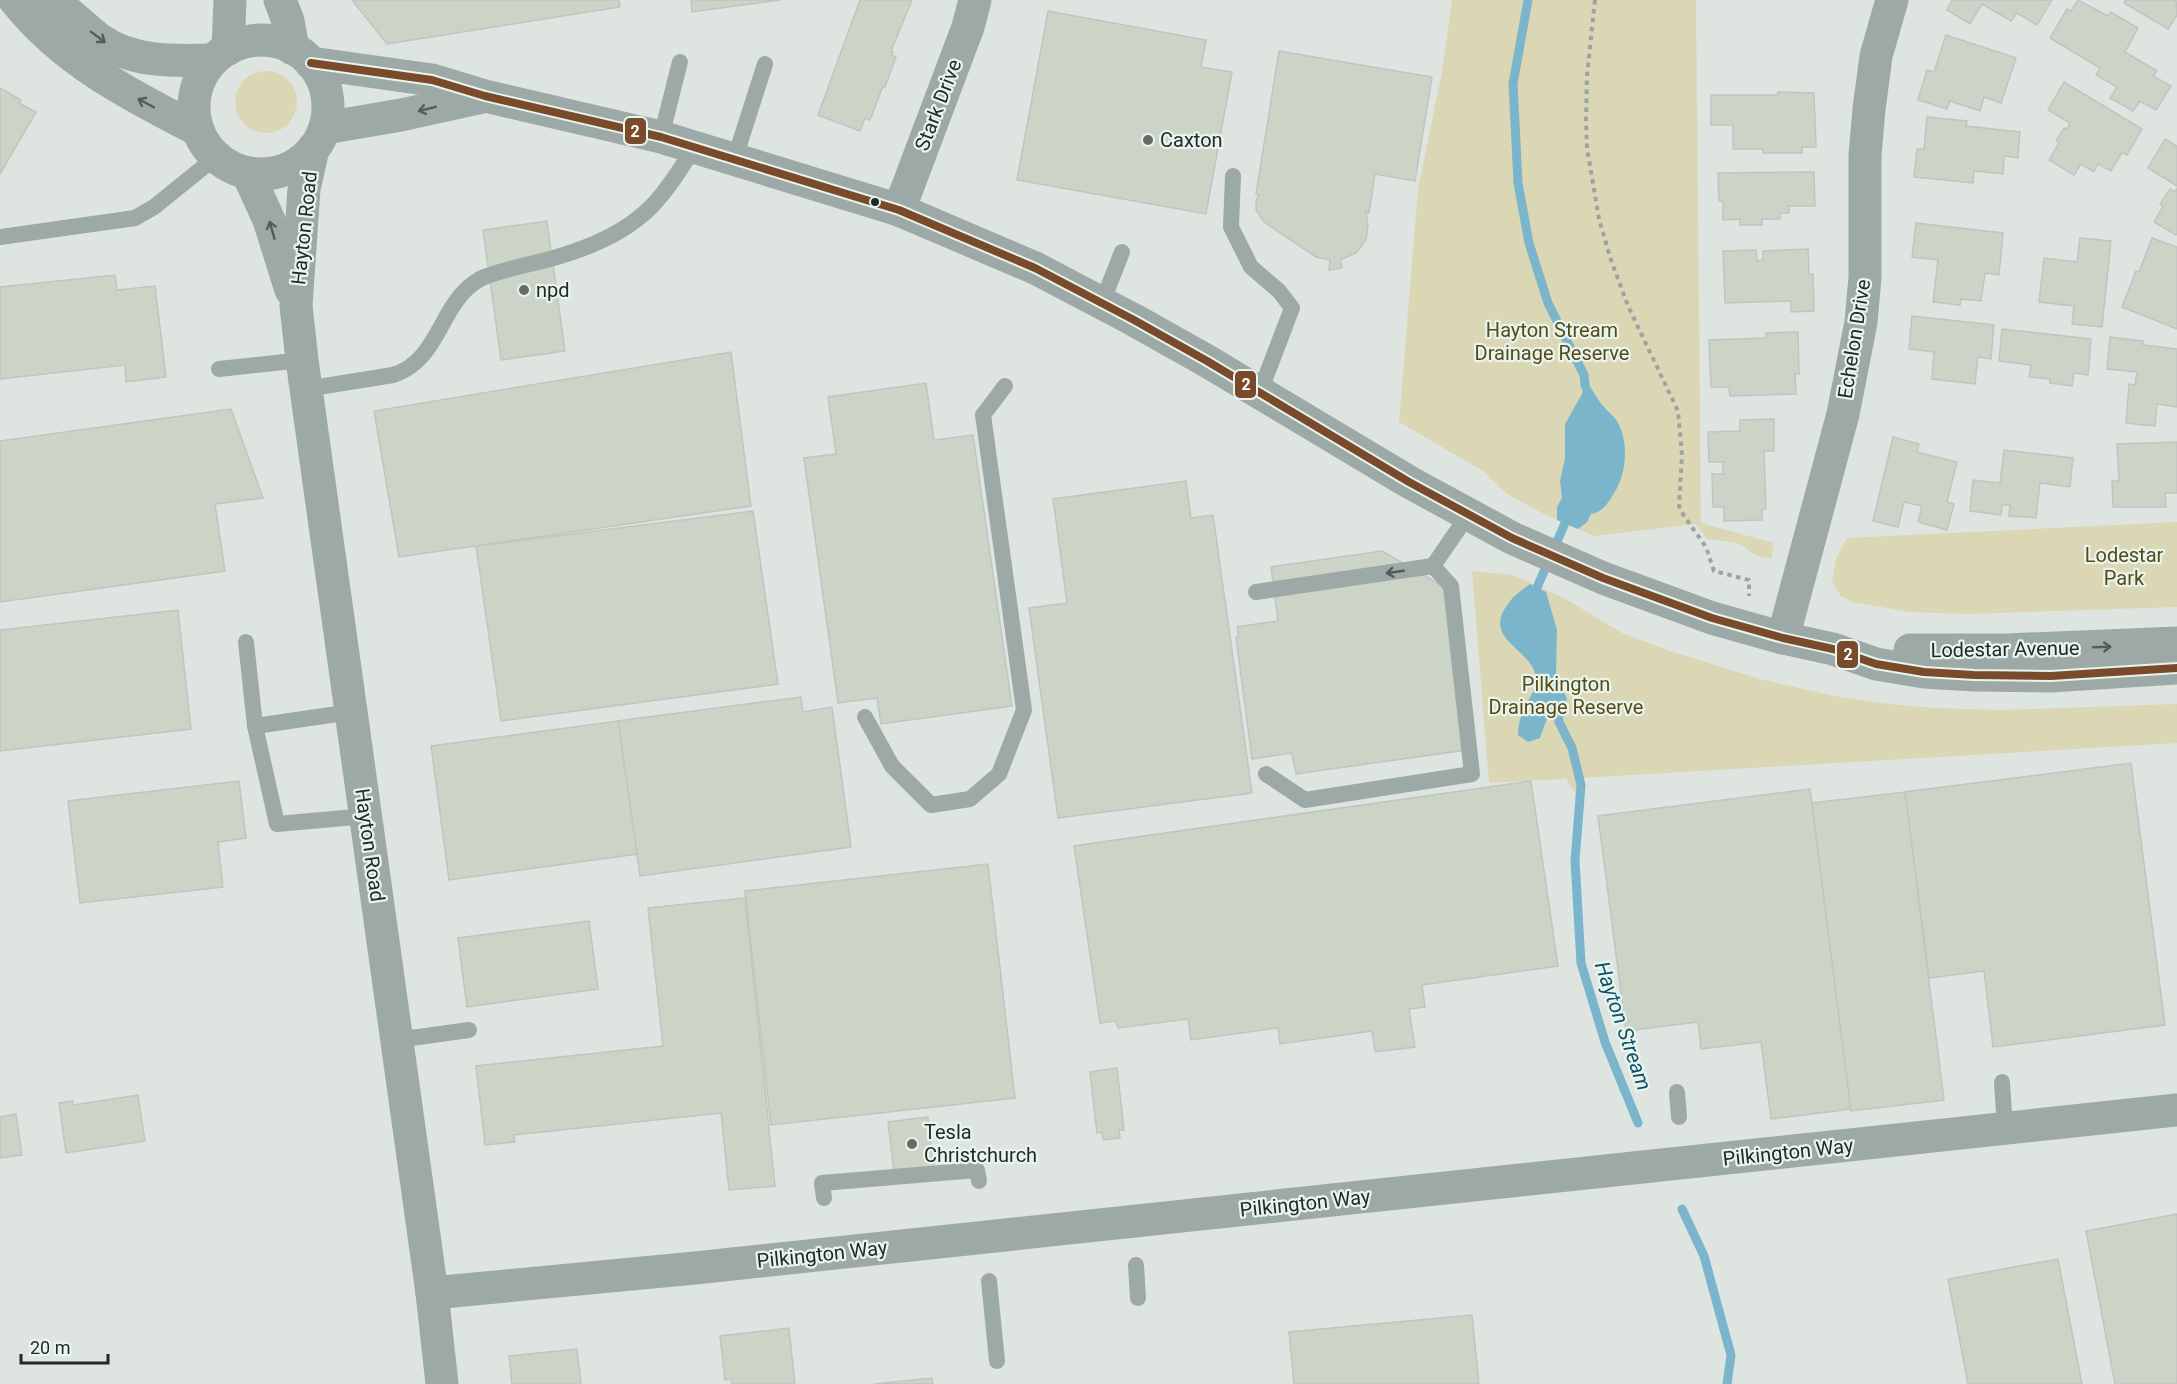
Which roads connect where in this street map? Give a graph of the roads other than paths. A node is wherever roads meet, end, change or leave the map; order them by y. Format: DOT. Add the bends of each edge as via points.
graph roads {
  1 [pos="15,0"];
  2 [pos="52,0"];
  3 [pos="230,0"];
  4 [pos="280,0"];
  5 [pos="975,0"];
  6 [pos="1892,0"];
  7 [pos="220,54"];
  8 [pos="302,56"];
  9 [pos="680,62"];
  10 [pos="765,64"];
  11 [pos="485,96"];
  12 [pos="198,130"];
  13 [pos="661,137"];
  14 [pos="319,139"];
  15 [pos="694,148"];
  16 [pos="216,157"];
  17 [pos="734,161"];
  18 [pos="248,174"];
  19 [pos="1233,176"];
  20 [pos="899,210"];
  21 [pos="0,237"];
  22 [pos="1122,252"];
  23 [pos="1102,303"];
  24 [pos="296,306"];
  25 [pos="219,369"];
  26 [pos="304,375"];
  27 [pos="1005,386"];
  28 [pos="1260,392"];
  29 [pos="1468,515"];
  30 [pos="1433,566"];
  31 [pos="1256,592"];
  32 [pos="1784,638"];
  33 [pos="246,642"];
  34 [pos="2177,643"];
  35 [pos="1833,649"];
  36 [pos="2177,668"];
  37 [pos="351,712"];
  38 [pos="865,717"];
  39 [pos="255,726"];
  40 [pos="1266,774"];
  41 [pos="366,816"];
  42 [pos="469,1030"];
  43 [pos="397,1040"];
  44 [pos="2002,1083"];
  45 [pos="1677,1092"];
  46 [pos="2177,1110"];
  47 [pos="1679,1117"];
  48 [pos="2005,1129"];
  49 [pos="979,1181"];
  50 [pos="824,1198"];
  51 [pos="1136,1264"];
  52 [pos="989,1281"];
  53 [pos="432,1293"];
  54 [pos="1138,1298"];
  55 [pos="997,1361"];
  56 [pos="442,1384"];
  12 -- 1 [label="street, one-way" via="132,96 70,56 34,24"];
  2 -- 7 [label="street, one-way" via="100,39 133,56 178,61"];
  3 -- 7 [label="street"];
  4 -- 8 [label="street"];
  5 -- 20 [label="street, Stark Drive"];
  6 -- 32 [label="street, Echelon Drive" via="1876,56 1869,109 1861,322 1843,414"];
  7 -- 8 [label="street" via="249,41 272,41"];
  7 -- 12 [label="street" via="201,77 194,96"];
  8 -- 11 [label="street, Lodestar Avenue" via="432,80"];
  8 -- 14 [label="street" via="323,83 328,105"];
  9 -- 13 [label="lane"];
  10 -- 17 [label="lane"];
  11 -- 13 [label="street, Lodestar Avenue"];
  11 -- 14 [label="street, Lodestar Avenue, one-way"];
  12 -- 16 [label="street"];
  13 -- 15 [label="street, Lodestar Avenue"];
  14 -- 18 [label="street" via="300,162 284,171"];
  14 -- 24 [label="street, Hayton Road" via="304,189"];
  15 -- 17 [label="street, Lodestar Avenue"];
  15 -- 26 [label="lane" via="653,206 616,234 577,251 480,279 460,297 429,348 406,371 393,375"];
  16 -- 18 [label="street"];
  16 -- 21 [label="lane" via="135,218"];
  17 -- 20 [label="street, Lodestar Avenue"];
  24 -- 18 [label="street, Hayton Road, one-way" via="269,220"];
  19 -- 28 [label="lane" via="1231,227 1251,267 1292,308"];
  20 -- 23 [label="street, Lodestar Avenue" via="1035,268"];
  22 -- 23 [label="lane"];
  23 -- 28 [label="street, Lodestar Avenue"];
  24 -- 26 [label="street, Hayton Road"];
  25 -- 26 [label="lane"];
  26 -- 37 [label="street, Hayton Road"];
  27 -- 38 [label="lane" via="983,415 1024,710 999,774 970,799 931,805 892,766"];
  28 -- 29 [label="street, Lodestar Avenue"];
  29 -- 30 [label="lane"];
  29 -- 32 [label="street, Lodestar Avenue" via="1580,568 1712,618"];
  30 -- 31 [label="lane, one-way"];
  30 -- 40 [label="lane" via="1451,586 1472,774 1305,800"];
  32 -- 35 [label="street, Lodestar Avenue"];
  33 -- 39 [label="lane"];
  35 -- 34 [label="street, Lodestar Avenue, one-way" via="2007,650"];
  35 -- 36 [label="street, Lodestar Avenue" via="1876,664 1974,675 2051,676"];
  37 -- 39 [label="lane"];
  37 -- 41 [label="street, Hayton Road"];
  39 -- 41 [label="lane" via="277,824"];
  41 -- 43 [label="street, Hayton Road"];
  42 -- 43 [label="lane"];
  43 -- 53 [label="street, Hayton Road"];
  44 -- 48 [label="lane"];
  45 -- 47 [label="lane"];
  46 -- 48 [label="street, Pilkington Way"];
  48 -- 53 [label="street, Pilkington Way"];
  49 -- 50 [label="lane" via="977,1170 822,1183"];
  51 -- 54 [label="lane"];
  52 -- 55 [label="lane"];
  53 -- 56 [label="street, Hayton Road"];
}
